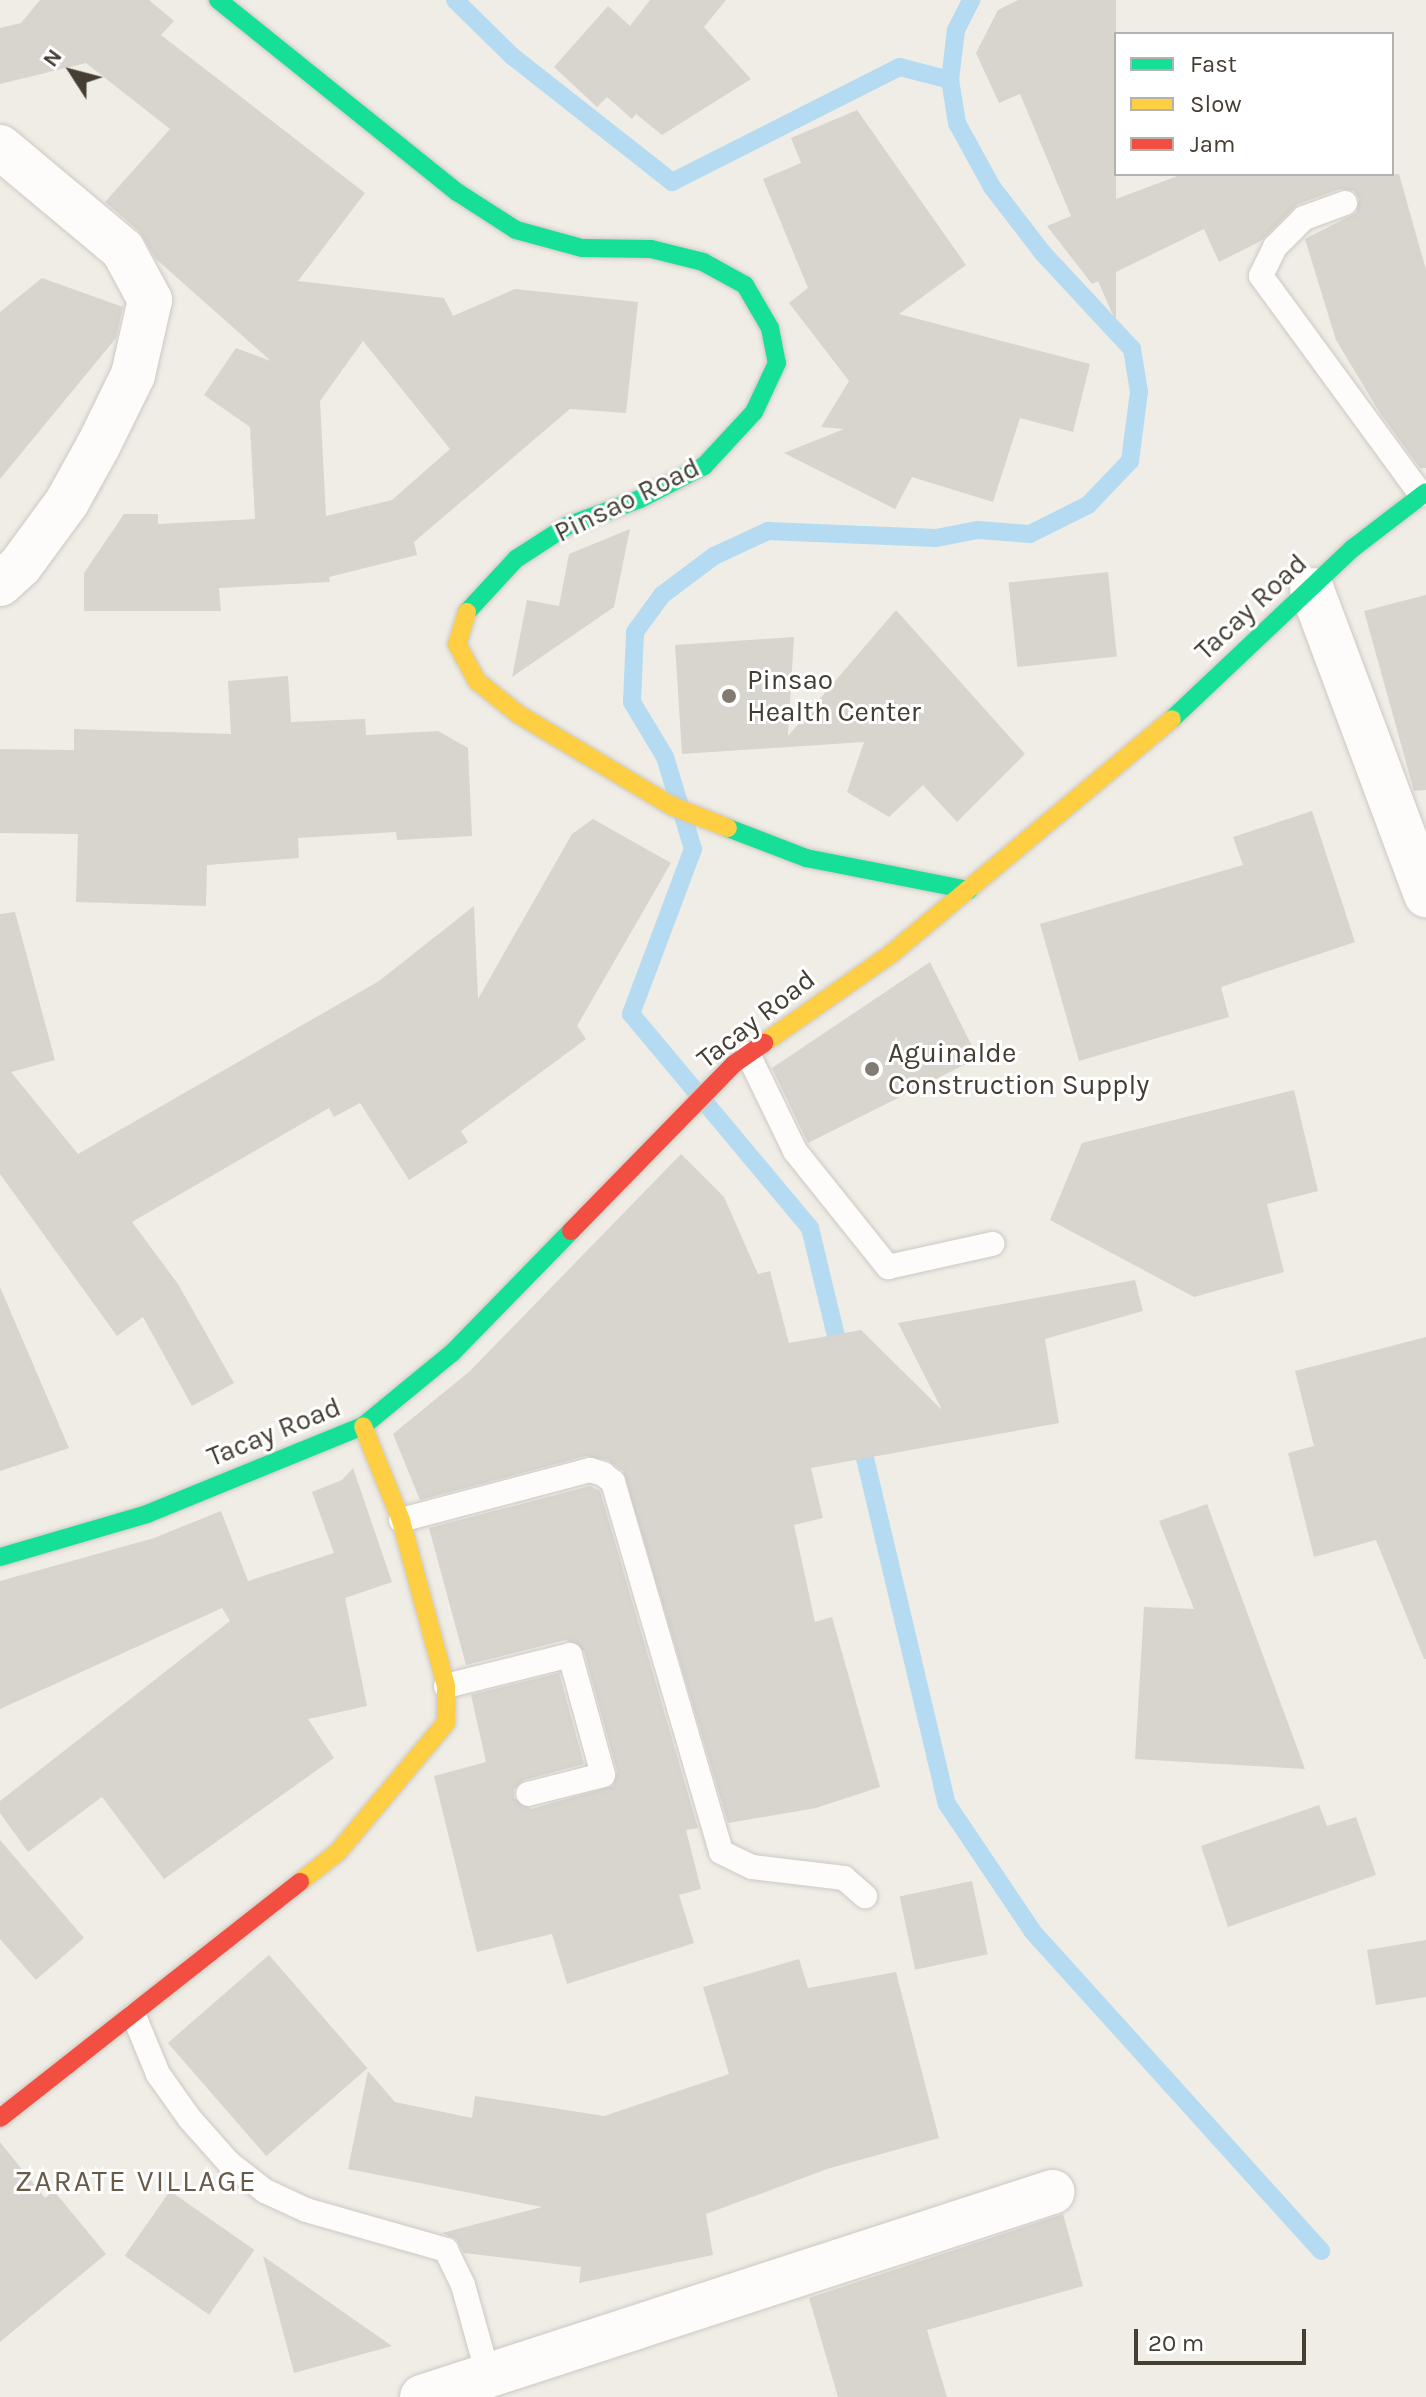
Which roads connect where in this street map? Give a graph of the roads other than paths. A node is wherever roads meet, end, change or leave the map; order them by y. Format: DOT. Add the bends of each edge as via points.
graph roads {
  1 [pos="218,0"];
  2 [pos="6,165"];
  3 [pos="1345,203"];
  4 [pos="1423,494"];
  5 [pos="0,584"];
  6 [pos="1312,590"];
  7 [pos="969,890"];
  8 [pos="1426,895"];
  9 [pos="741,1059"];
  10 [pos="992,1244"];
  11 [pos="363,1426"];
  12 [pos="401,1520"];
  13 [pos="0,1557"];
  14 [pos="446,1686"];
  15 [pos="528,1794"];
  16 [pos="865,1896"];
  17 [pos="134,2016"];
  18 [pos="0,2118"];
  19 [pos="1052,2192"];
  20 [pos="489,2378"];
  21 [pos="422,2397"];
  1 -- 7 [label="street, Pinsao Road" via="457,192 516,230 582,248 651,249 703,262 745,285 770,328 777,363 754,412 704,466 640,499 567,526 516,559 469,606 457,644 477,681 518,714 672,806 806,858"];
  2 -- 5 [label="street" via="123,250 150,300 133,375 98,446 67,502 20,566"];
  3 -- 4 [label="lane" via="1304,218 1275,247 1261,276"];
  4 -- 6 [label="street, Tacay Road" via="1352,549"];
  6 -- 7 [label="street, Tacay Road" via="1147,743"];
  6 -- 8 [label="street"];
  7 -- 9 [label="street, Tacay Road" via="891,954"];
  9 -- 10 [label="lane" via="795,1151 888,1267"];
  9 -- 11 [label="street, Tacay Road" via="452,1353"];
  11 -- 12 [label="street"];
  11 -- 13 [label="street, Tacay Road" via="147,1514"];
  12 -- 14 [label="street"];
  12 -- 16 [label="lane" via="590,1470 613,1482 721,1852 752,1867 844,1878"];
  14 -- 15 [label="lane" via="570,1655 603,1775"];
  14 -- 17 [label="street" via="446,1723 338,1852"];
  17 -- 18 [label="street"];
  17 -- 20 [label="lane" via="158,2074 190,2119 229,2163 265,2191 306,2210 361,2221 446,2250 463,2285"];
  19 -- 20 [label="street"];
  20 -- 21 [label="street"];
}
